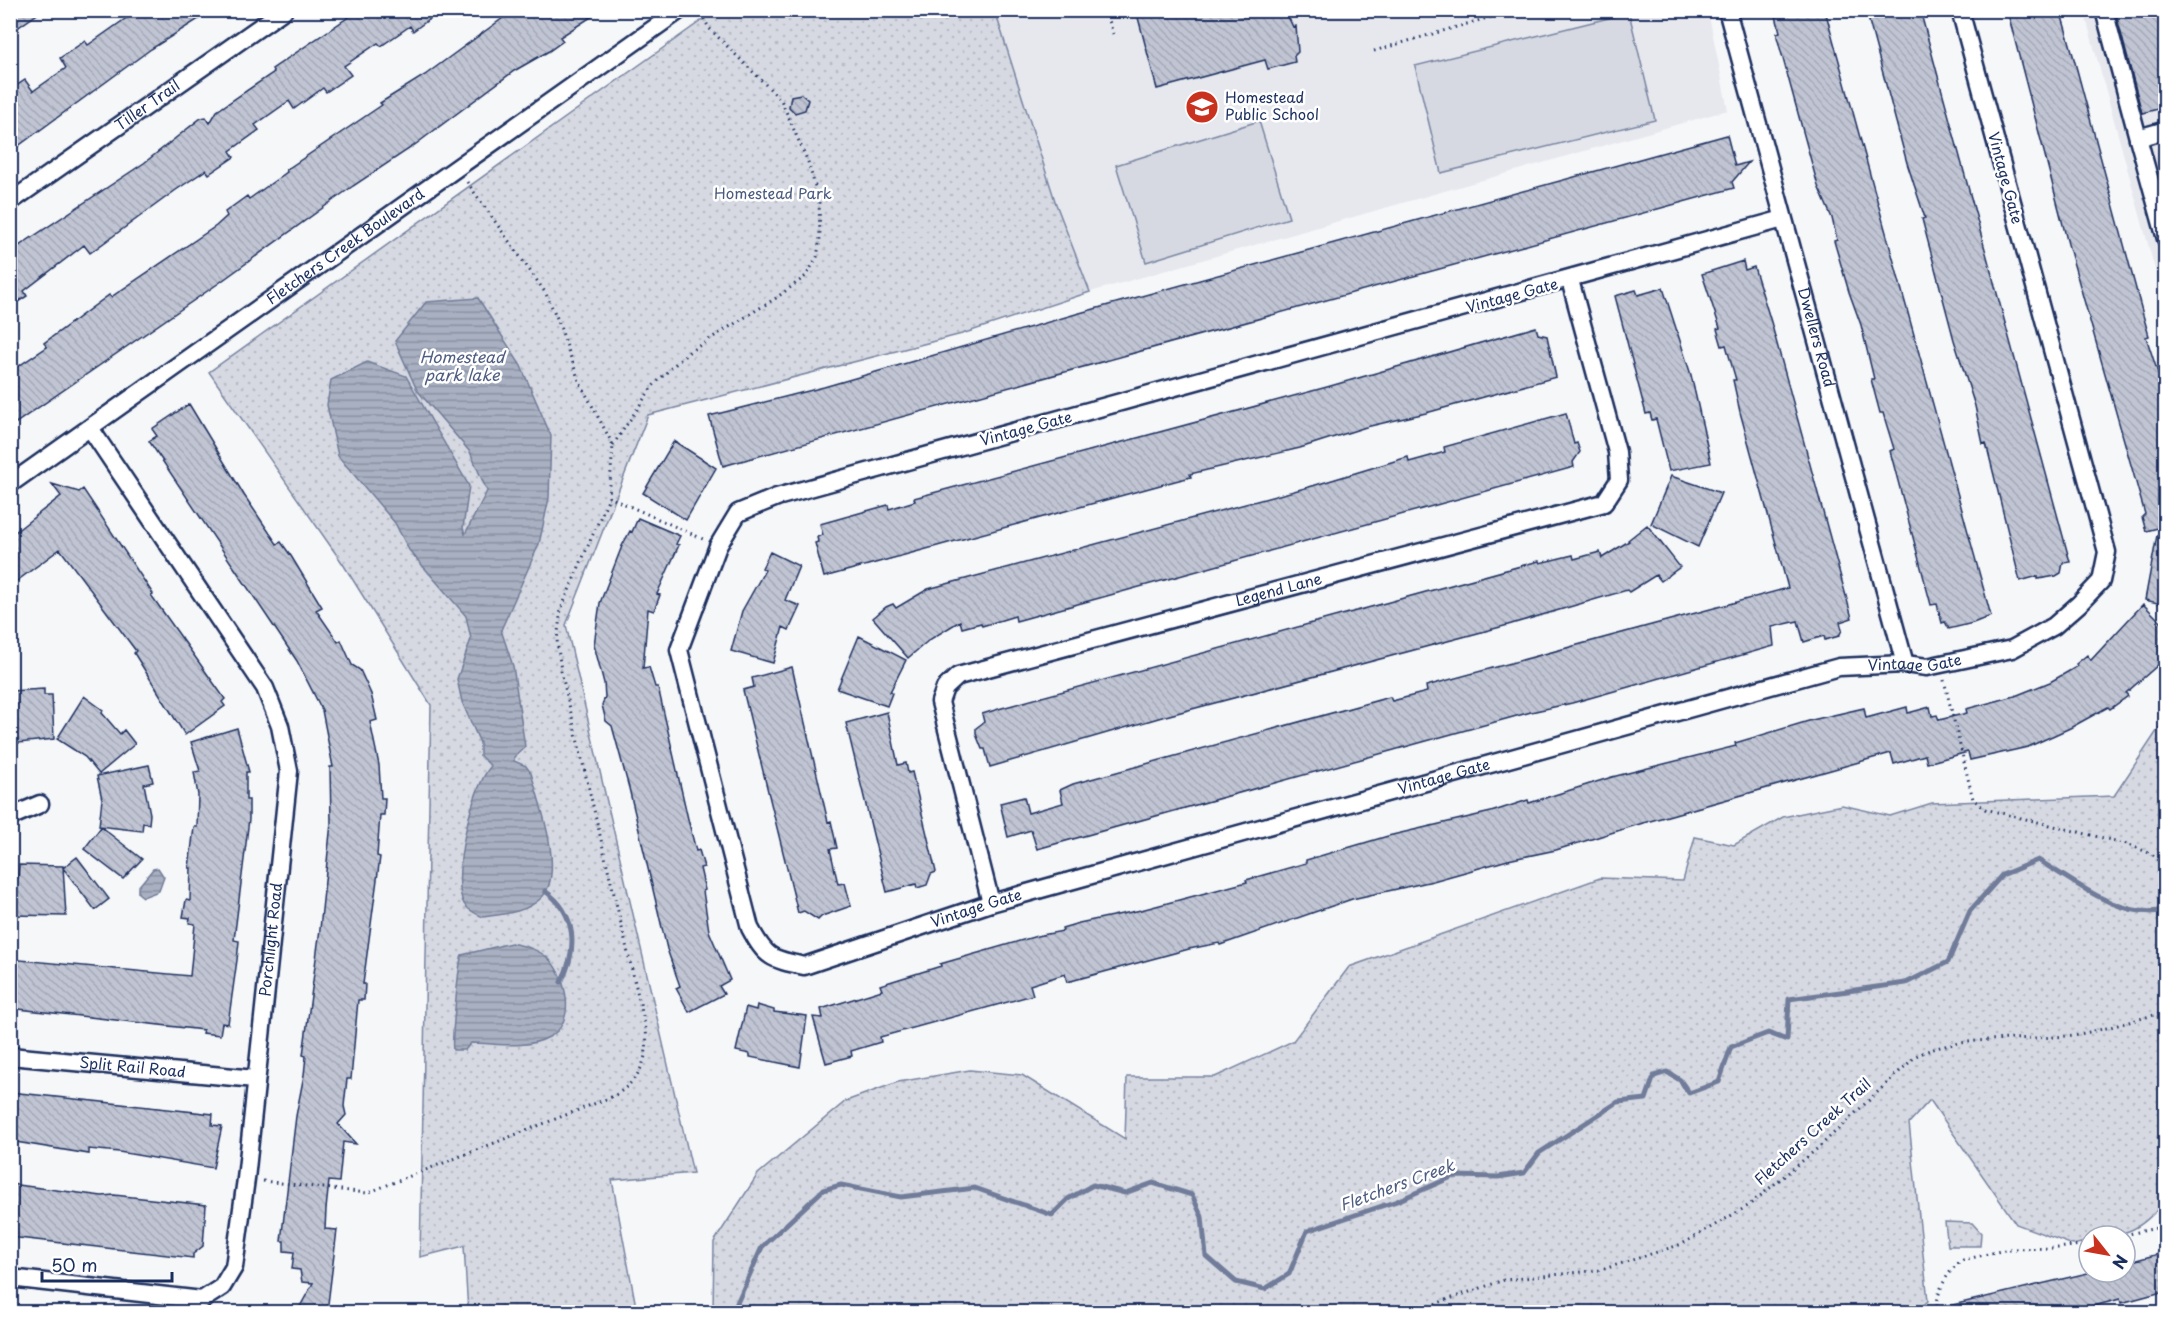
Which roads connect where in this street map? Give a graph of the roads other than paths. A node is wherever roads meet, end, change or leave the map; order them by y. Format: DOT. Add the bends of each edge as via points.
graph roads {
  1 [pos="284,10"];
  2 [pos="1727,10"];
  3 [pos="1960,10"];
  4 [pos="2104,10"];
  5 [pos="680,11"];
  6 [pos="2166,130"];
  7 [pos="2138,138"];
  8 [pos="10,202"];
  9 [pos="1783,219"];
  10 [pos="2166,239"];
  11 [pos="1570,280"];
  12 [pos="90,428"];
  13 [pos="10,484"];
  14 [pos="1905,664"];
  15 [pos="40,804"];
  16 [pos="10,817"];
  17 [pos="992,903"];
  18 [pos="10,1056"];
  19 [pos="255,1079"];
  20 [pos="10,1278"];
  1 -- 8 [label="street, Tiller Trail"];
  2 -- 9 [label="street, Dwellers Road"];
  3 -- 14 [label="street, Vintage Gate" via="2107,552 2101,581 2054,626 2012,649 1927,667"];
  4 -- 7 [label="street"];
  5 -- 12 [label="street, Fletchers Creek Boulevard"];
  6 -- 7 [label="street"];
  7 -- 10 [label="street"];
  9 -- 11 [label="street, Vintage Gate"];
  9 -- 14 [label="street, Dwellers Road"];
  11 -- 17 [label="street, Legend Lane" via="1617,452 1619,480 1604,503 958,676 945,688 940,702"];
  11 -- 17 [label="street, Vintage Gate" via="777,497 738,513 718,546 679,650 750,928 761,950 778,960 804,966"];
  12 -- 13 [label="street, Fletchers Creek Boulevard"];
  12 -- 19 [label="street, Porchlight Road" via="266,688 280,726 289,771"];
  14 -- 17 [label="street, Vintage Gate" via="1839,667"];
  15 -- 16 [label="street"];
  18 -- 19 [label="street, Split Rail Road"];
  19 -- 20 [label="street, Porchlight Road" via="234,1268 222,1287 202,1300"];
}
